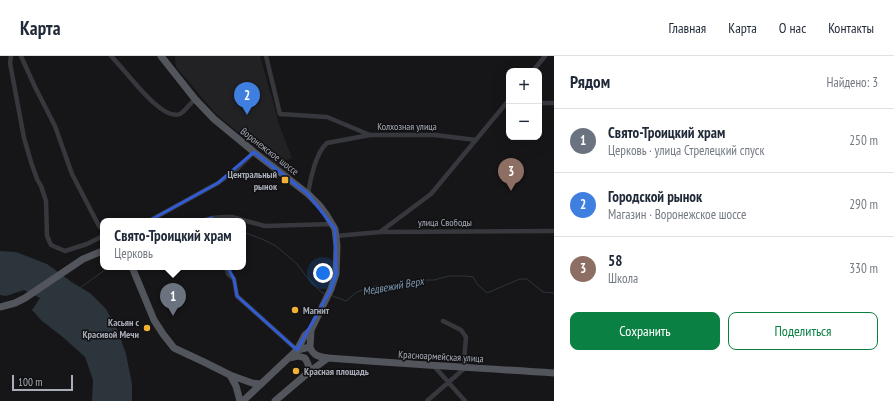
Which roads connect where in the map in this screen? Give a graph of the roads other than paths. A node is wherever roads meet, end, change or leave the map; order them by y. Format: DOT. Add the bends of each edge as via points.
graph roads {
  1 [pos="11,56"];
  2 [pos="21,56"];
  3 [pos="111,56"];
  4 [pos="161,56"];
  5 [pos="266,56"];
  6 [pos="545,56"];
  7 [pos="535,68"];
  8 [pos="195,99"];
  9 [pos="542,103"];
  10 [pos="506,104"];
  11 [pos="554,104"];
  12 [pos="370,135"];
  13 [pos="476,140"];
  14 [pos="254,152"];
  15 [pos="308,194"];
  16 [pos="154,218"];
  17 [pos="220,218"];
  18 [pos="236,218"];
  19 [pos="246,221"];
  20 [pos="332,224"];
  21 [pos="100,227"];
  22 [pos="554,230"];
  23 [pos="380,232"];
  24 [pos="336,236"];
  25 [pos="100,238"];
  26 [pos="100,252"];
  27 [pos="133,270"];
  28 [pos="227,270"];
  29 [pos="0,307"];
  30 [pos="443,321"];
  31 [pos="311,329"];
  32 [pos="310,347"];
  33 [pos="297,350"];
  34 [pos="315,354"];
  35 [pos="289,358"];
  36 [pos="328,358"];
  37 [pos="434,366"];
  38 [pos="466,367"];
  39 [pos="309,372"];
  40 [pos="554,373"];
  41 [pos="230,375"];
  42 [pos="449,382"];
  43 [pos="261,384"];
  44 [pos="277,399"];
  45 [pos="241,401"];
  46 [pos="427,401"];
  47 [pos="465,401"];
  1 -- 25 [label="street" via="10,63 24,138 46,201 47,236 50,245 65,251"];
  2 -- 21 [label="street" via="55,126 72,174"];
  3 -- 8 [label="street" via="153,103 167,112 181,114"];
  4 -- 8 [label="main road, Воронежское шоссе"];
  5 -- 12 [label="street, Колхозная улица" via="280,114 327,117"];
  6 -- 7 [label="street"];
  8 -- 14 [label="main road, Воронежское шоссе" via="214,119"];
  9 -- 11 [label="street"];
  10 -- 13 [label="street"];
  12 -- 13 [label="street, Колхозная улица" via="435,135"];
  12 -- 15 [label="street" via="326,143 322,147 311,177"];
  13 -- 23 [label="street" via="431,194"];
  14 -- 15 [label="main road, Воронежское шоссе"];
  14 -- 16 [label="street" via="218,183"];
  15 -- 20 [label="main road, Воронежское шоссе"];
  17 -- 18 [label="street"];
  19 -- 20 [label="street" via="266,226"];
  20 -- 24 [label="main road, Воронежское шоссе"];
  22 -- 23 [label="street, улица Свободы"];
  23 -- 24 [label="street, улица Свободы"];
  24 -- 31 [label="main road, Воронежское шоссе" via="336,274 331,290"];
  26 -- 29 [label="main road" via="83,259 25,298"];
  27 -- 41 [label="main road" via="154,320 174,348"];
  28 -- 33 [label="street" via="234,279 237,296"];
  30 -- 38 [label="street" via="461,330 466,337"];
  31 -- 32 [label="main road"];
  31 -- 33 [label="main road"];
  32 -- 33 [label="main road"];
  32 -- 34 [label="main road"];
  33 -- 35 [label="main road"];
  34 -- 36 [label="main road"];
  34 -- 39 [label="main road"];
  35 -- 39 [label="main road" via="305,358"];
  35 -- 43 [label="main road"];
  36 -- 37 [label="main road, Красноармейская улица"];
  36 -- 39 [label="main road"];
  37 -- 38 [label="main road, Красноармейская улица"];
  37 -- 42 [label="street"];
  38 -- 40 [label="main road, Красноармейская улица"];
  38 -- 42 [label="street"];
  39 -- 44 [label="main road"];
  41 -- 43 [label="main road" via="252,384"];
  41 -- 45 [label="main road"];
  42 -- 46 [label="street"];
  42 -- 47 [label="street"];
  43 -- 45 [label="main road"];
}
